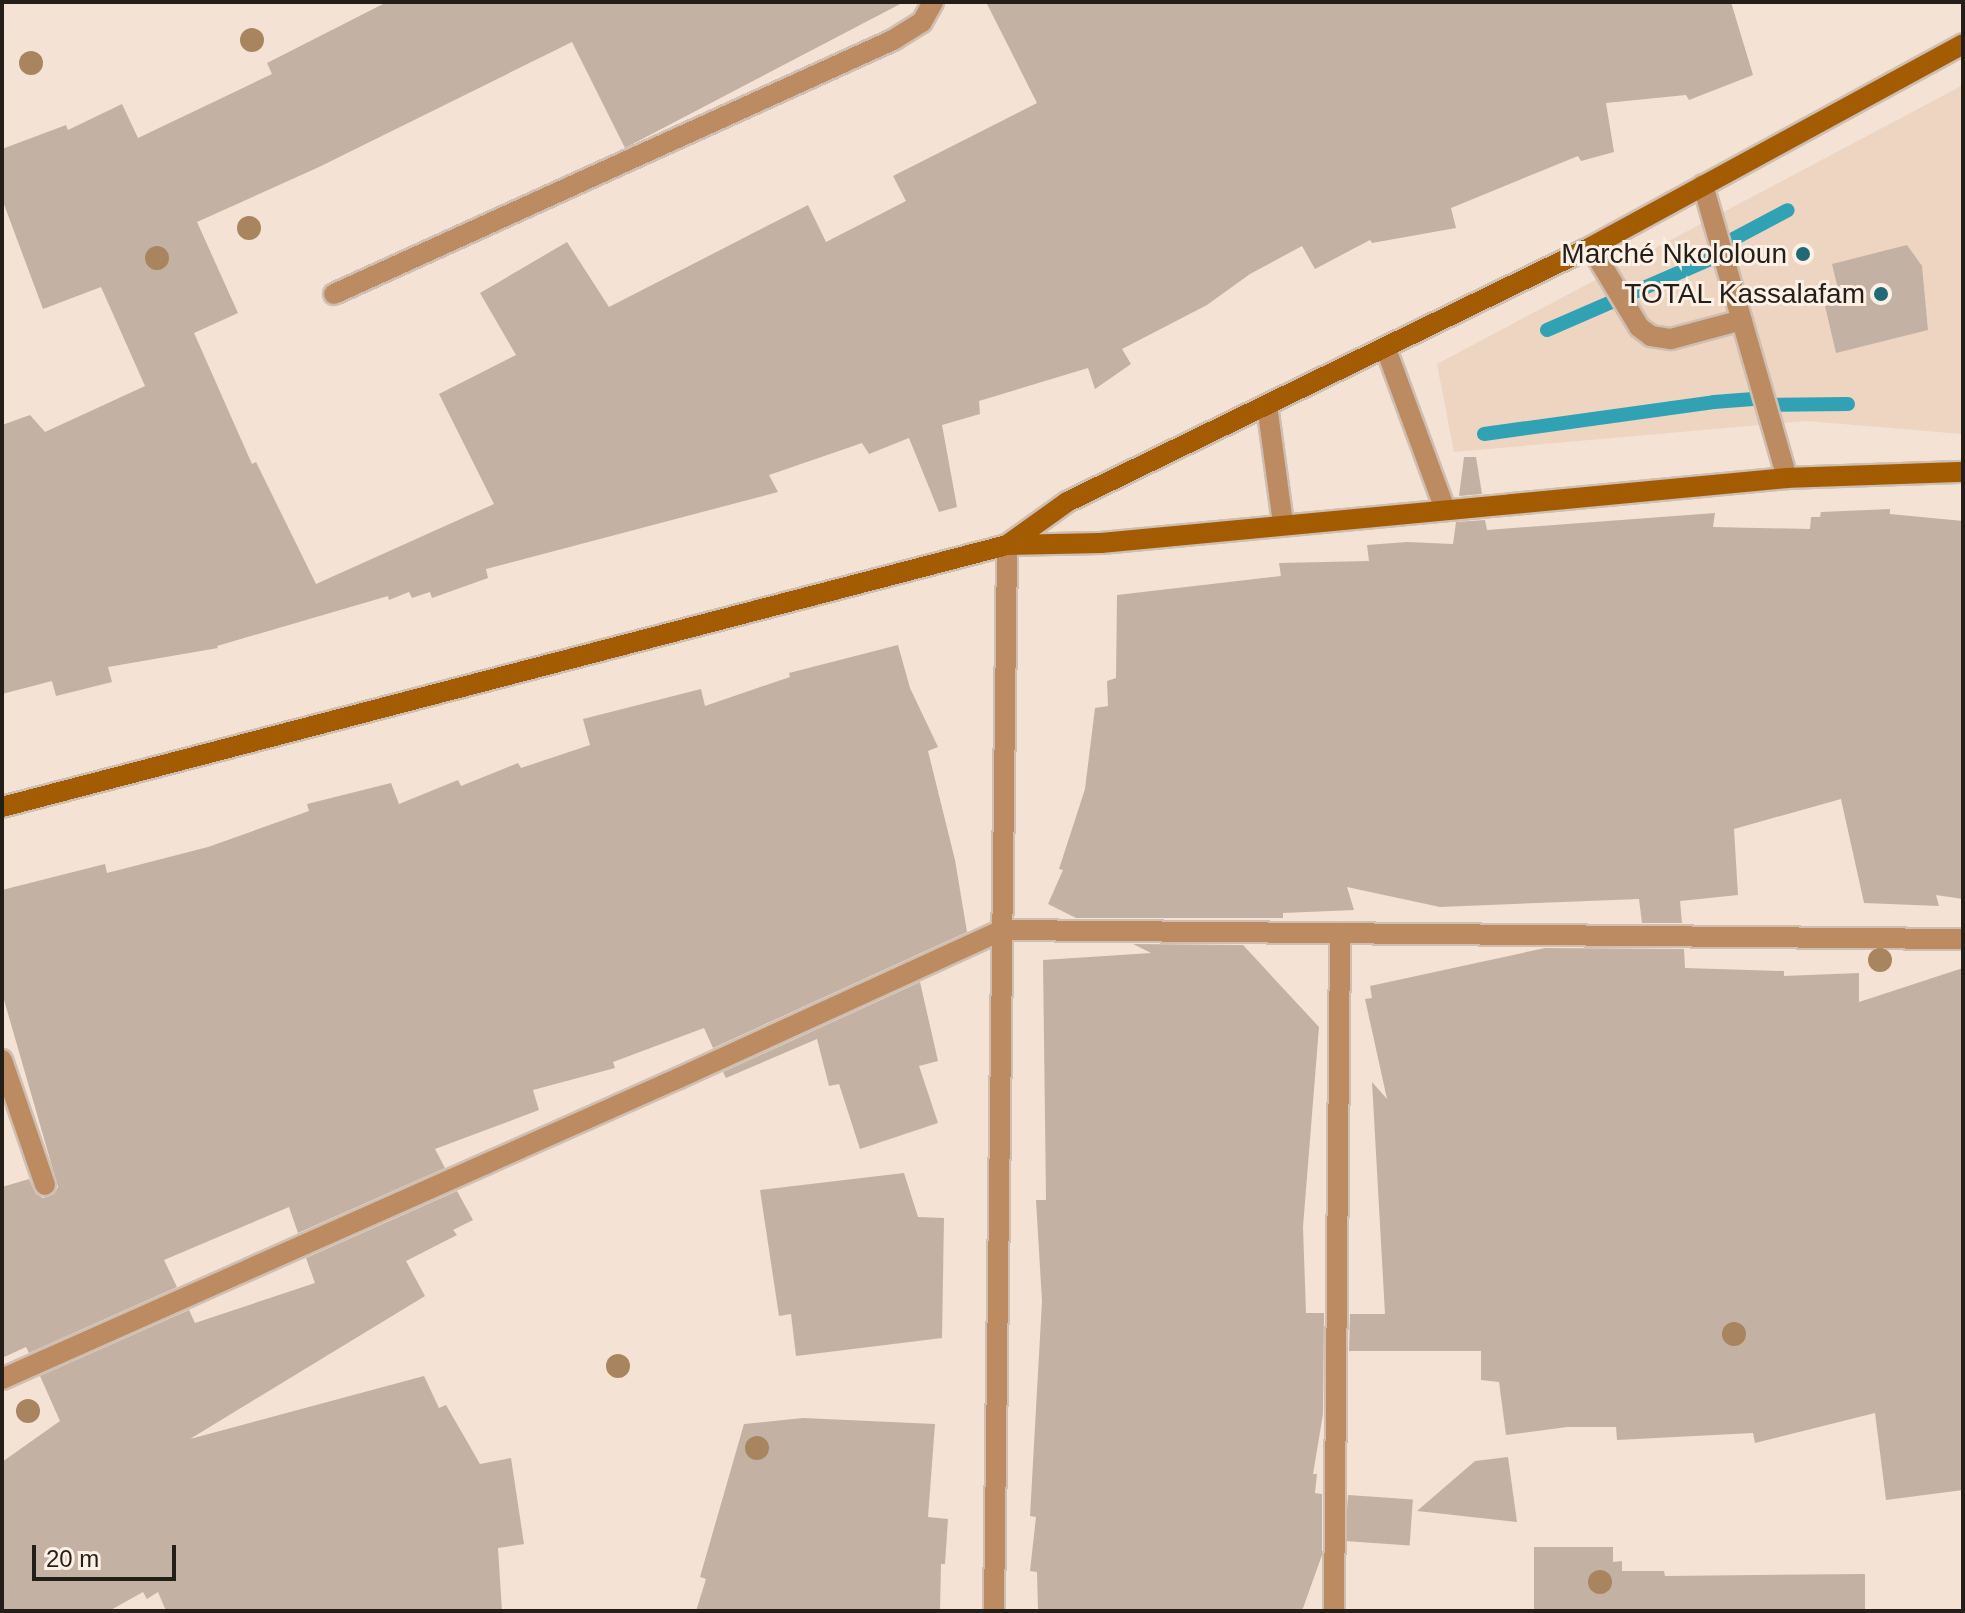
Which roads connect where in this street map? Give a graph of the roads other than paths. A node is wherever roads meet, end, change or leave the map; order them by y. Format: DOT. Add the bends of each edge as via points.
graph roads {
  1 [pos="933,2"];
  2 [pos="1963,44"];
  3 [pos="1703,185"];
  4 [pos="1591,247"];
  5 [pos="334,294"];
  6 [pos="1742,320"];
  7 [pos="1386,349"];
  8 [pos="1267,405"];
  9 [pos="1963,472"];
  10 [pos="1787,478"];
  11 [pos="1445,509"];
  12 [pos="1283,524"];
  13 [pos="1007,545"];
  14 [pos="2,807"];
  15 [pos="1002,930"];
  16 [pos="1340,934"];
  17 [pos="1963,939"];
  18 [pos="2,1060"];
  19 [pos="45,1185"];
  20 [pos="2,1379"];
  21 [pos="994,1611"];
  22 [pos="1334,1611"];
  1 -- 5 [label="street" via="922,22 893,40"];
  2 -- 3 [label="street"];
  3 -- 4 [label="street"];
  3 -- 6 [label="street"];
  4 -- 6 [label="street" via="1639,327 1651,336 1671,339"];
  4 -- 7 [label="street"];
  6 -- 10 [label="street"];
  7 -- 8 [label="street"];
  7 -- 11 [label="street"];
  8 -- 12 [label="street"];
  8 -- 13 [label="street" via="1067,502"];
  9 -- 10 [label="street"];
  10 -- 11 [label="street"];
  11 -- 12 [label="street"];
  12 -- 13 [label="street" via="1101,543"];
  13 -- 14 [label="street"];
  13 -- 15 [label="street"];
  15 -- 16 [label="street"];
  15 -- 20 [label="street"];
  15 -- 21 [label="street"];
  16 -- 17 [label="street"];
  16 -- 22 [label="street"];
  18 -- 19 [label="street"];
}
